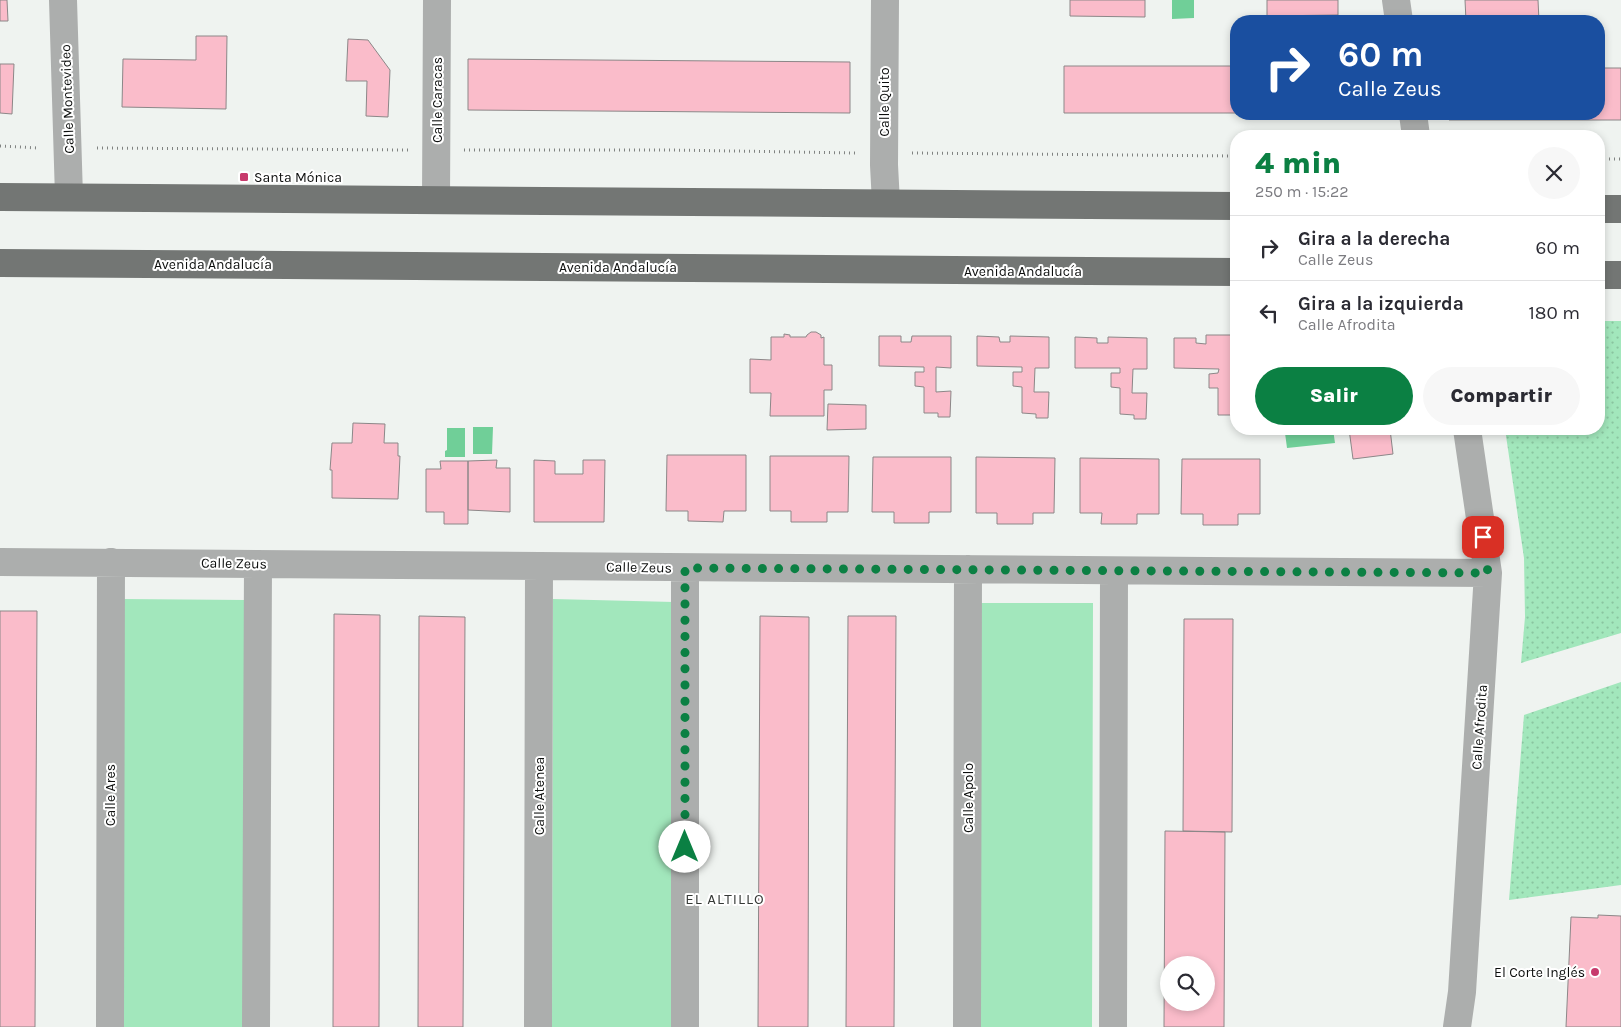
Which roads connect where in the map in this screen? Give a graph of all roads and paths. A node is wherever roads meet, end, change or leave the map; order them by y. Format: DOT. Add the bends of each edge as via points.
graph roads {
  1 [pos="63,0"];
  2 [pos="437,0"];
  3 [pos="885,0"];
  4 [pos="1396,0"];
  5 [pos="1398,15"];
  6 [pos="0,146"];
  7 [pos="44,148"];
  8 [pos="94,148"];
  9 [pos="411,150"];
  10 [pos="461,150"];
  11 [pos="859,153"];
  12 [pos="908,153"];
  13 [pos="1230,156"];
  14 [pos="1605,159"];
  15 [pos="1621,159"];
  16 [pos="0,197"];
  17 [pos="69,198"];
  18 [pos="436,200"];
  19 [pos="886,203"];
  20 [pos="1230,206"];
  21 [pos="1605,209"];
  22 [pos="1621,209"];
  23 [pos="0,263"];
  24 [pos="1230,272"];
  25 [pos="1605,275"];
  26 [pos="1621,275"];
  27 [pos="1468,435"];
  28 [pos="0,562"];
  29 [pos="111,562"];
  30 [pos="258,564"];
  31 [pos="539,566"];
  32 [pos="685,568"];
  33 [pos="968,569"];
  34 [pos="1114,571"];
  35 [pos="1488,573"];
  36 [pos="110,1027"];
  37 [pos="256,1027"];
  38 [pos="538,1027"];
  39 [pos="685,1027"];
  40 [pos="967,1027"];
  41 [pos="1113,1027"];
  42 [pos="1457,1027"];
  1 -- 17 [label="street, Calle Montevideo"];
  2 -- 18 [label="street, Calle Caracas"];
  3 -- 19 [label="street, Calle Quito"];
  4 -- 5 [label="street"];
  6 -- 7 [label="path"];
  8 -- 9 [label="path"];
  10 -- 11 [label="path"];
  12 -- 13 [label="path"];
  14 -- 15 [label="path"];
  16 -- 17 [label="main road"];
  17 -- 18 [label="main road"];
  18 -- 19 [label="main road"];
  19 -- 20 [label="main road"];
  21 -- 22 [label="main road"];
  23 -- 24 [label="main road, Avenida Andalucía"];
  25 -- 26 [label="main road"];
  27 -- 35 [label="street, Calle Afrodita"];
  28 -- 29 [label="street, Calle Zeus"];
  29 -- 30 [label="street, Calle Zeus"];
  29 -- 36 [label="street, Calle Ares"];
  30 -- 31 [label="street, Calle Zeus"];
  30 -- 37 [label="street"];
  31 -- 32 [label="street, Calle Zeus"];
  31 -- 38 [label="street, Calle Atenea"];
  32 -- 33 [label="street, Calle Zeus"];
  32 -- 39 [label="street"];
  33 -- 34 [label="street, Calle Zeus"];
  33 -- 40 [label="street, Calle Apolo"];
  34 -- 35 [label="street, Calle Zeus"];
  34 -- 41 [label="street"];
  35 -- 42 [label="street, Calle Afrodita" via="1462,992"];
}
